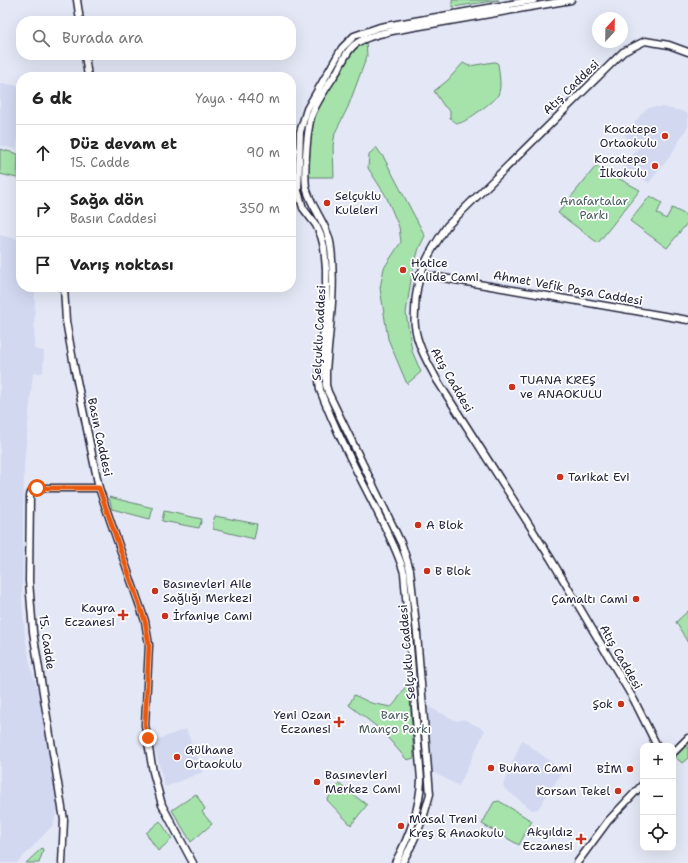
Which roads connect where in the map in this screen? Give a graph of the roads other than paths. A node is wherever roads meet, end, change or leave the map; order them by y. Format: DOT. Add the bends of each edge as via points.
graph roads {
  1 [pos="77,0"];
  2 [pos="534,0"];
  3 [pos="571,0"];
  4 [pos="549,2"];
  5 [pos="79,16"];
  6 [pos="688,52"];
  7 [pos="86,60"];
  8 [pos="87,72"];
  9 [pos="420,274"];
  10 [pos="64,292"];
  11 [pos="688,320"];
  12 [pos="99,488"];
  13 [pos="688,738"];
  14 [pos="656,743"];
  15 [pos="676,750"];
  16 [pos="640,787"];
  17 [pos="397,862"];
  18 [pos="62,863"];
  19 [pos="193,863"];
  20 [pos="577,863"];
  1 -- 5 [label="street"];
  2 -- 17 [label="street, Selçuklu Caddesi" via="380,27 354,36 342,48 314,96 300,132 298,191 303,208 316,225 324,247 326,269 327,295 320,390 357,472 393,542 404,573 421,780 410,832"];
  3 -- 4 [label="street, Selçuklu Caddesi"];
  4 -- 17 [label="street, Selçuklu Caddesi" via="383,33 356,43 321,98 310,121 306,186 331,247 333,289 326,385 402,545 410,570 430,794 412,844"];
  6 -- 9 [label="street, Atış Caddesi" via="669,44 645,41 623,52 446,226 430,249"];
  7 -- 8 [label="street"];
  9 -- 11 [label="street, Ahmet Vefik Paşa Caddesi"];
  9 -- 14 [label="street, Atış Caddesi" via="415,300 415,326 422,352 434,375 555,565 634,700"];
  10 -- 12 [label="street, Basın Caddesi" via="66,321"];
  12 -- 18 [label="street, 15. Cadde" via="37,488 30,495 29,581 33,632 64,820"];
  12 -- 19 [label="street, Basın Caddesi" via="146,626 149,645 145,725 153,772 162,805"];
  13 -- 15 [label="street"];
  16 -- 20 [label="street" via="608,821"];
}
